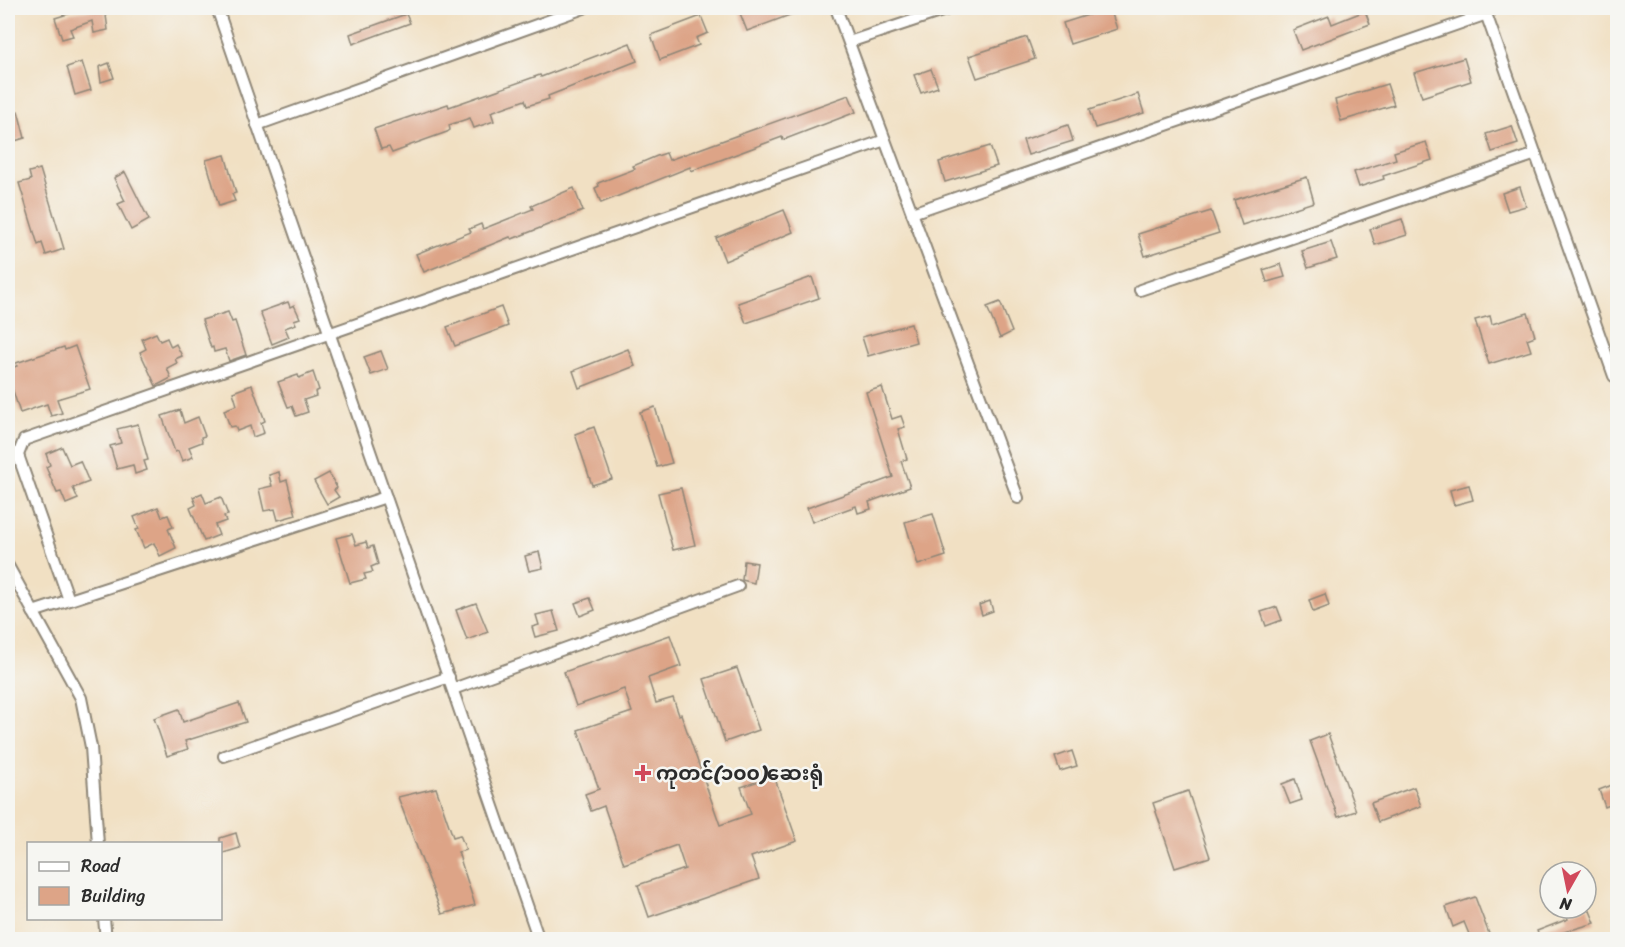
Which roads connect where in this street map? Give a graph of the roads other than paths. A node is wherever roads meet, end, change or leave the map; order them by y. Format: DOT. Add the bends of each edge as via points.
graph roads {
  1 [pos="216,8"];
  2 [pos="584,8"];
  3 [pos="836,8"];
  4 [pos="951,8"];
  5 [pos="1485,11"];
  6 [pos="849,42"];
  7 [pos="256,125"];
  8 [pos="885,141"];
  9 [pos="1536,154"];
  10 [pos="912,213"];
  11 [pos="1140,290"];
  12 [pos="329,334"];
  13 [pos="1614,376"];
  14 [pos="386,497"];
  15 [pos="1018,498"];
  16 [pos="8,566"];
  17 [pos="738,586"];
  18 [pos="69,600"];
  19 [pos="33,612"];
  20 [pos="449,677"];
  21 [pos="453,689"];
  22 [pos="224,756"];
  23 [pos="98,842"];
  24 [pos="104,920"];
  25 [pos="106,939"];
  26 [pos="540,939"];
  1 -- 7 [label="street"];
  2 -- 7 [label="street"];
  3 -- 6 [label="street"];
  4 -- 6 [label="street"];
  5 -- 9 [label="street"];
  5 -- 10 [label="street"];
  6 -- 8 [label="street"];
  7 -- 12 [label="street"];
  8 -- 10 [label="street"];
  8 -- 12 [label="street"];
  9 -- 11 [label="street"];
  9 -- 13 [label="street"];
  10 -- 15 [label="street"];
  12 -- 14 [label="street"];
  12 -- 18 [label="street" via="24,440 18,455"];
  14 -- 18 [label="street"];
  14 -- 20 [label="street"];
  16 -- 19 [label="street"];
  17 -- 21 [label="street"];
  18 -- 19 [label="street"];
  19 -- 23 [label="street" via="81,698 91,747"];
  20 -- 21 [label="street"];
  20 -- 22 [label="street"];
  21 -- 26 [label="street"];
  24 -- 25 [label="street"];
}
